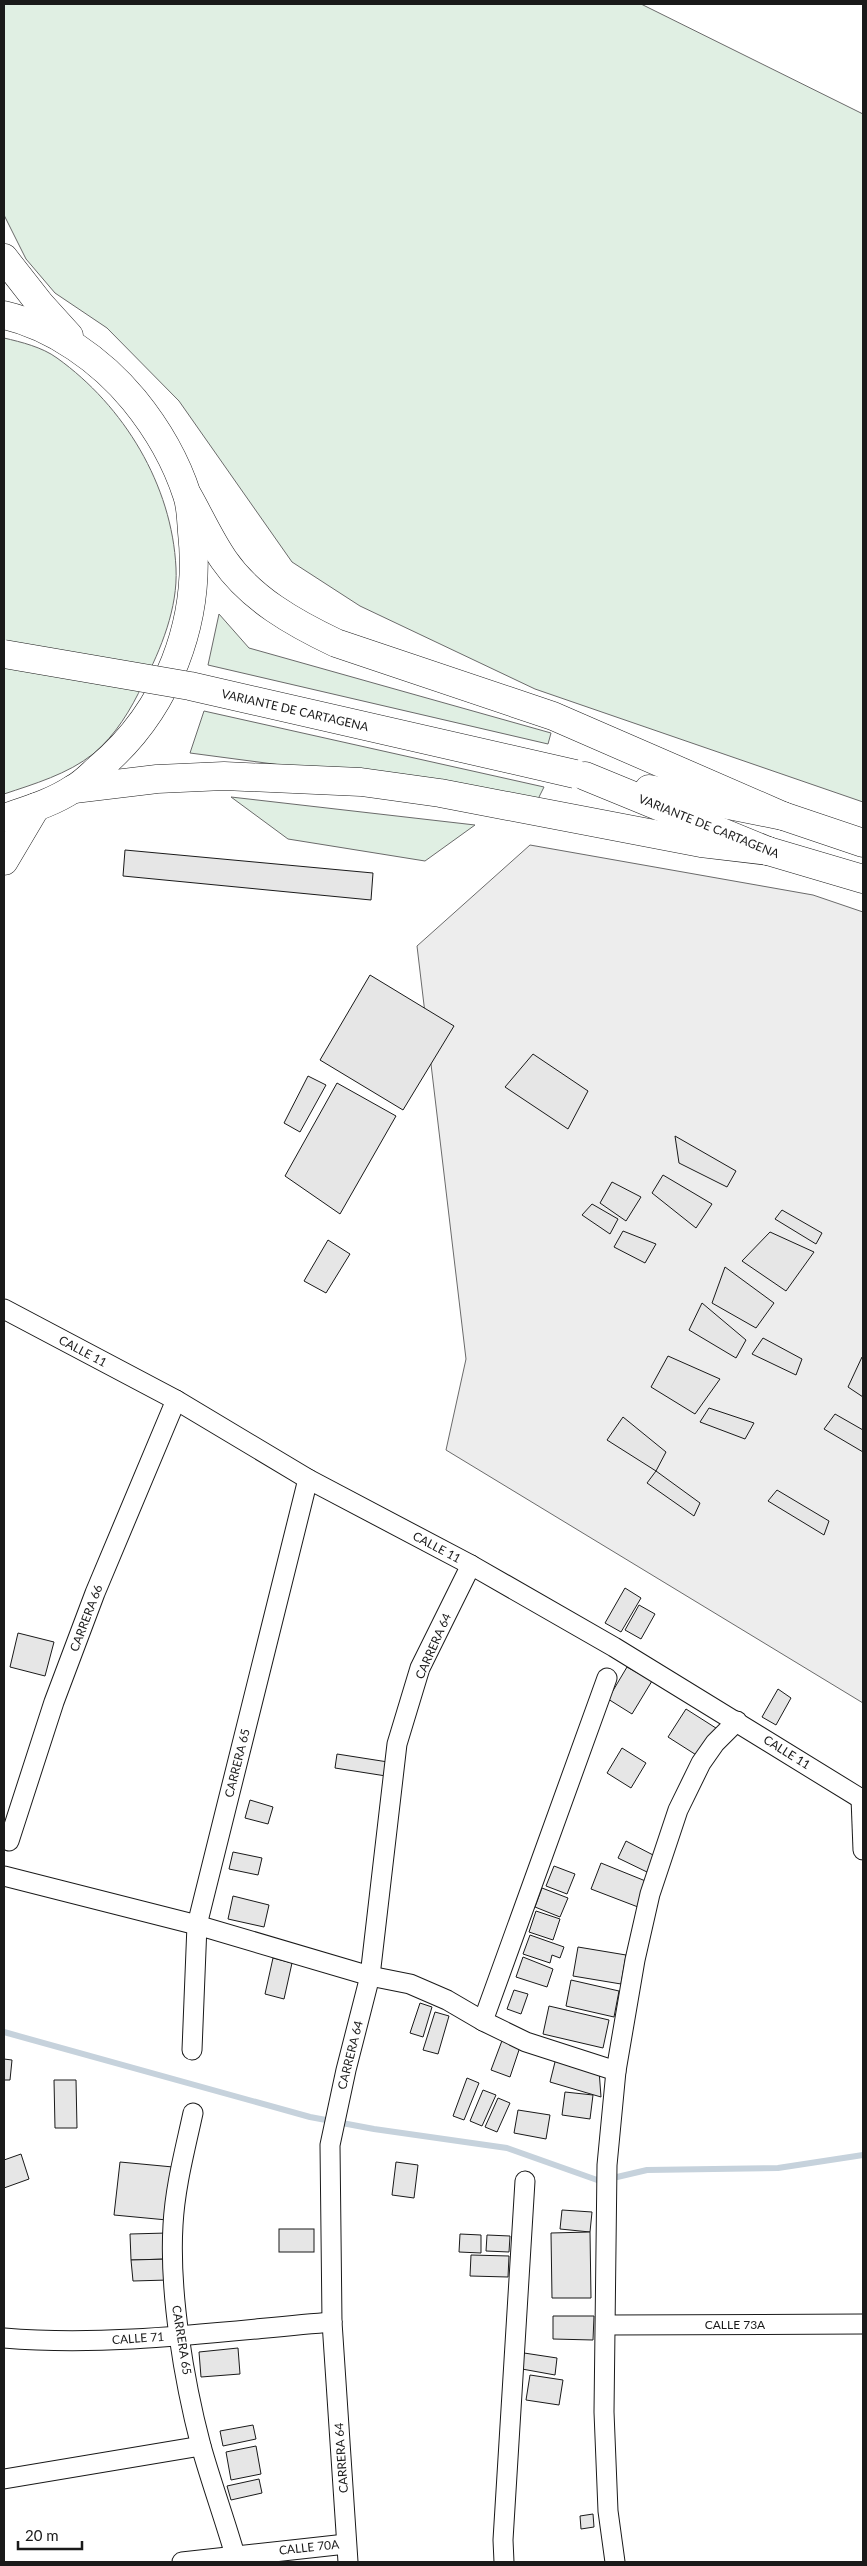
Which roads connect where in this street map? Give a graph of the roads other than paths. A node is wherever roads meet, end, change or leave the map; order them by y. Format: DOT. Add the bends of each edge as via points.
graph roads {
  1 [pos="4,258"];
  2 [pos="4,315"];
  3 [pos="84,352"];
  4 [pos="188,496"];
  5 [pos="4,654"];
  6 [pos="580,775"];
  7 [pos="74,789"];
  8 [pos="36,807"];
  9 [pos="783,816"];
  10 [pos="4,818"];
  11 [pos="863,843"];
  12 [pos="768,851"];
  13 [pos="4,861"];
  14 [pos="863,879"];
  15 [pos="4,1309"];
  16 [pos="176,1400"];
  17 [pos="308,1479"];
  18 [pos="471,1565"];
  19 [pos="606,1678"];
  20 [pos="737,1721"];
  21 [pos="862,1799"];
  22 [pos="9,1841"];
  23 [pos="863,1850"];
  24 [pos="4,1876"];
  25 [pos="197,1925"];
  26 [pos="370,1976"];
  27 [pos="483,2021"];
  28 [pos="192,2050"];
  29 [pos="616,2071"];
  30 [pos="193,2114"];
  31 [pos="525,2181"];
  32 [pos="332,2322"];
  33 [pos="863,2324"];
  34 [pos="607,2325"];
  35 [pos="179,2335"];
  36 [pos="4,2338"];
  37 [pos="201,2446"];
  38 [pos="4,2479"];
  39 [pos="347,2553"];
  40 [pos="236,2559"];
  41 [pos="182,2562"];
  42 [pos="504,2562"];
  43 [pos="615,2562"];
  1 -- 3 [label="main road"];
  2 -- 3 [label="main road" via="25,320"];
  3 -- 4 [label="main road" via="118,381 147,416 170,455"];
  4 -- 7 [label="main road" via="194,552 191,608 177,661 152,710 117,753"];
  4 -- 9 [label="main road" via="224,560 246,586 303,628 336,643 553,716"];
  5 -- 6 [label="main road, VARIANTE DE CARTAGENA, bridge" via="190,686"];
  6 -- 9 [label="main road, VARIANTE DE CARTAGENA"];
  6 -- 12 [label="main road, VARIANTE DE CARTAGENA"];
  7 -- 8 [label="main road"];
  7 -- 12 [label="main road" via="157,779 224,776 361,782 440,793 701,843"];
  8 -- 10 [label="main road"];
  8 -- 13 [label="main road"];
  9 -- 11 [label="main road, VARIANTE DE CARTAGENA"];
  12 -- 14 [label="main road, VARIANTE DE CARTAGENA"];
  15 -- 16 [label="street, CALLE 11"];
  16 -- 17 [label="street, CALLE 11"];
  16 -- 22 [label="street, CARRERA 66" via="95,1593 54,1702"];
  17 -- 18 [label="street, CALLE 11"];
  17 -- 25 [label="street, CARRERA 65"];
  18 -- 20 [label="street, CALLE 11"];
  18 -- 26 [label="street, CARRERA 64" via="420,1668 397,1744"];
  19 -- 27 [label="street"];
  20 -- 21 [label="street, CALLE 11"];
  20 -- 29 [label="street" via="701,1763 678,1810 650,1894"];
  21 -- 23 [label="street"];
  24 -- 25 [label="street"];
  25 -- 26 [label="street"];
  25 -- 28 [label="street, CARRERA 65"];
  26 -- 27 [label="street" via="410,1984"];
  26 -- 32 [label="street, CARRERA 64" via="330,2145"];
  27 -- 29 [label="street" via="526,2042"];
  29 -- 34 [label="street" via="607,2165"];
  30 -- 35 [label="street, CARRERA 65" via="179,2176 173,2225"];
  31 -- 42 [label="street"];
  32 -- 35 [label="street, CALLE 71"];
  32 -- 39 [label="street, CARRERA 64"];
  33 -- 34 [label="street, CALLE 73A"];
  34 -- 43 [label="street" via="604,2412 608,2511"];
  35 -- 36 [label="street, CALLE 71" via="98,2341"];
  35 -- 37 [label="street, CARRERA 65"];
  37 -- 38 [label="street"];
  37 -- 40 [label="street, CARRERA 65"];
  39 -- 40 [label="street, CALLE 70A"];
  40 -- 41 [label="street, CALLE 70A"];
}
